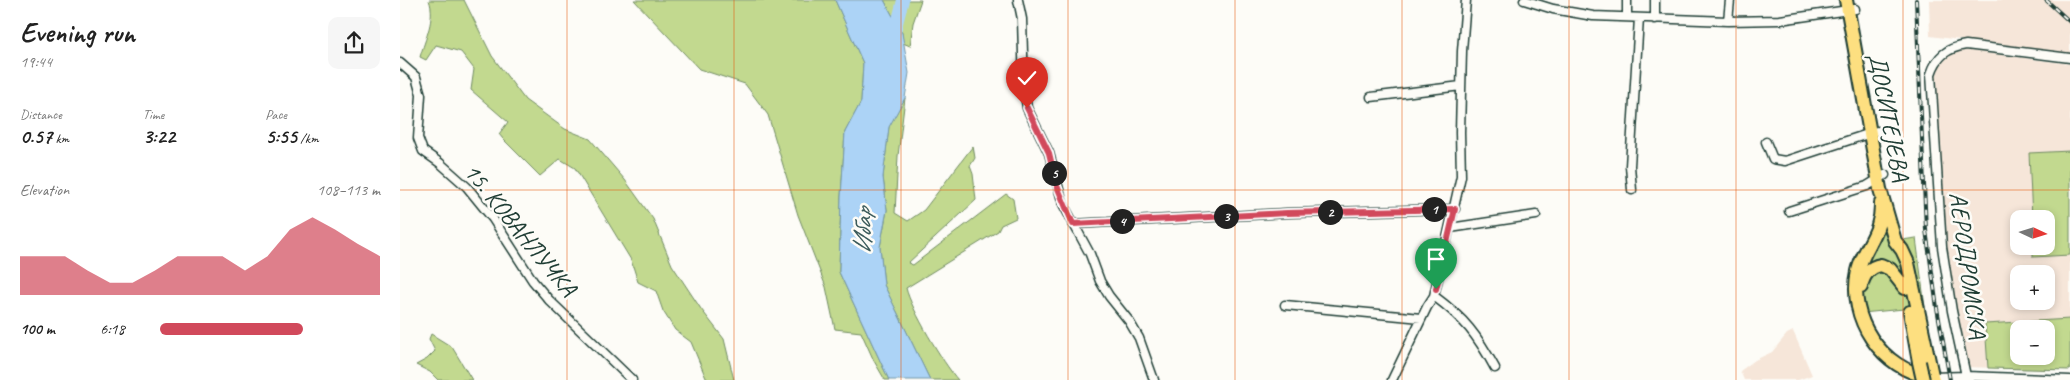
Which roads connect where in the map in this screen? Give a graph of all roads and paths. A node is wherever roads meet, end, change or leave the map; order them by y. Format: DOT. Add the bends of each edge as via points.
graph roads {
  1 [pos="1018,0"];
  2 [pos="1524,0"];
  3 [pos="1626,0"];
  4 [pos="1655,0"];
  5 [pos="1730,0"];
  6 [pos="1466,2"];
  7 [pos="1851,5"];
  8 [pos="1627,18"];
  9 [pos="1639,18"];
  10 [pos="1655,19"];
  11 [pos="1728,22"];
  12 [pos="2070,58"];
  13 [pos="401,65"];
  14 [pos="1461,86"];
  15 [pos="1371,97"];
  16 [pos="1874,132"];
  17 [pos="1766,142"];
  18 [pos="1881,181"];
  19 [pos="1632,190"];
  20 [pos="1455,209"];
  21 [pos="1789,211"];
  22 [pos="1536,215"];
  23 [pos="1073,224"];
  24 [pos="1450,228"];
  25 [pos="1895,241"];
  26 [pos="1905,288"];
  27 [pos="1434,296"];
  28 [pos="1285,305"];
  29 [pos="1421,318"];
  30 [pos="1867,331"];
  31 [pos="1495,368"];
  32 [pos="1966,376"];
  33 [pos="1929,379"];
  34 [pos="632,380"];
  35 [pos="1154,380"];
  36 [pos="1392,380"];
  37 [pos="2070,380"];
  1 -- 23 [label="street" via="1027,108 1049,153 1059,192"];
  2 -- 8 [label="street" via="1593,16"];
  3 -- 8 [label="street"];
  4 -- 10 [label="street"];
  5 -- 11 [label="street"];
  6 -- 14 [label="street"];
  7 -- 11 [label="street" via="1780,20"];
  7 -- 16 [label="main road, ДОСИТЕЈЕВА"];
  8 -- 9 [label="street"];
  9 -- 10 [label="street"];
  9 -- 19 [label="street" via="1630,166"];
  10 -- 11 [label="street"];
  12 -- 32 [label="street, АЕРОДРОМСКА" via="1966,44 1952,47 1934,64 1931,74 1942,247"];
  13 -- 34 [label="street, 15. КОВАНЛУЧКА" via="416,77 421,95 418,138 423,151 467,187 549,300"];
  14 -- 15 [label="street"];
  14 -- 20 [label="street" via="1461,176"];
  16 -- 17 [label="street" via="1785,162 1773,159"];
  16 -- 18 [label="main road, ДОСИТЕЈЕВА"];
  18 -- 21 [label="street"];
  18 -- 25 [label="main road, ДОСИТЕЈЕВА"];
  18 -- 30 [label="main road" via="1879,225 1859,267 1856,286 1857,304"];
  20 -- 23 [label="street" via="1287,213"];
  20 -- 24 [label="street"];
  22 -- 24 [label="street"];
  23 -- 35 [label="street" via="1090,254 1100,281 1139,338"];
  24 -- 27 [label="street"];
  25 -- 26 [label="main road, ДОСИТЕЈЕВА"];
  25 -- 33 [label="main road" via="1908,263"];
  26 -- 30 [label="main road" via="1894,272 1884,266 1873,267 1865,274 1859,303"];
  26 -- 33 [label="main road, ДОСИТЕЈЕВА, bridge" via="1919,362"];
  27 -- 29 [label="street"];
  27 -- 31 [label="street" via="1464,320"];
  28 -- 29 [label="street"];
  29 -- 36 [label="street"];
  30 -- 33 [label="main road" via="1881,351 1896,363"];
  32 -- 33 [label="street"];
  32 -- 37 [label="street"];
}
